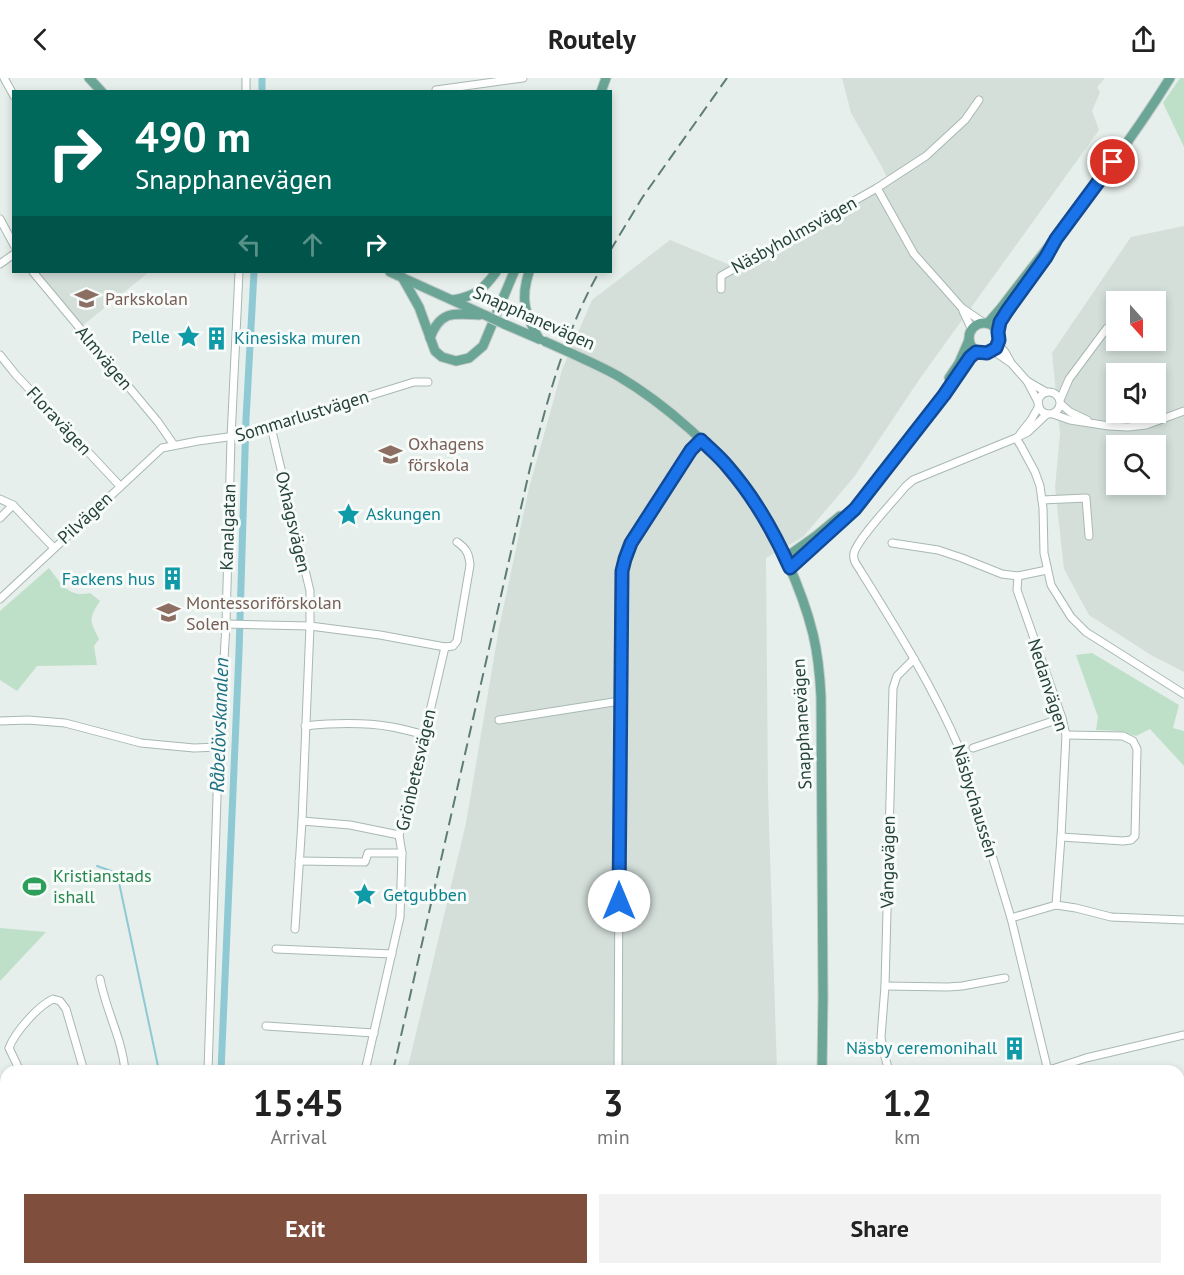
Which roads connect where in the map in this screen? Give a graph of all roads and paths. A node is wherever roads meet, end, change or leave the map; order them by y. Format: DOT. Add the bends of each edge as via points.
graph roads {
  1 [pos="4,78"];
  2 [pos="89,78"];
  3 [pos="523,78"];
  4 [pos="1170,78"];
  5 [pos="100,90"];
  6 [pos="436,90"];
  7 [pos="12,92"];
  8 [pos="979,100"];
  9 [pos="877,188"];
  10 [pos="0,219"];
  11 [pos="1056,239"];
  12 [pos="12,241"];
  13 [pos="34,273"];
  14 [pos="239,273"];
  15 [pos="392,273"];
  16 [pos="495,273"];
  17 [pos="514,273"];
  18 [pos="530,273"];
  19 [pos="402,277"];
  20 [pos="721,289"];
  21 [pos="453,300"];
  22 [pos="962,308"];
  23 [pos="487,316"];
  24 [pos="986,323"];
  25 [pos="1106,329"];
  26 [pos="972,330"];
  27 [pos="998,332"];
  28 [pos="430,338"];
  29 [pos="541,340"];
  30 [pos="969,340"];
  31 [pos="998,344"];
  32 [pos="985,353"];
  33 [pos="1,357"];
  34 [pos="1011,363"];
  35 [pos="1069,379"];
  36 [pos="1027,381"];
  37 [pos="428,382"];
  38 [pos="1048,392"];
  39 [pos="1060,402"];
  40 [pos="1038,404"];
  41 [pos="1184,411"];
  42 [pos="1050,414"];
  43 [pos="1092,423"];
  44 [pos="271,427"];
  45 [pos="231,438"];
  46 [pos="910,438"];
  47 [pos="1016,438"];
  48 [pos="701,440"];
  49 [pos="174,445"];
  50 [pos="120,486"];
  51 [pos="873,487"];
  52 [pos="0,499"];
  53 [pos="1042,500"];
  54 [pos="14,505"];
  55 [pos="0,518"];
  56 [pos="1089,536"];
  57 [pos="457,542"];
  58 [pos="892,543"];
  59 [pos="54,548"];
  60 [pos="785,558"];
  61 [pos="790,568"];
  62 [pos="1047,570"];
  63 [pos="1018,576"];
  64 [pos="0,598"];
  65 [pos="226,624"];
  66 [pos="310,626"];
  67 [pos="445,647"];
  68 [pos="914,659"];
  69 [pos="1184,694"];
  70 [pos="620,701"];
  71 [pos="1062,718"];
  72 [pos="0,720"];
  73 [pos="499,720"];
  74 [pos="305,726"];
  75 [pos="425,735"];
  76 [pos="1066,735"];
  77 [pos="219,747"];
  78 [pos="973,748"];
  79 [pos="302,821"];
  80 [pos="399,835"];
  81 [pos="1061,837"];
  82 [pos="402,853"];
  83 [pos="299,861"];
  84 [pos="1056,905"];
  85 [pos="1011,918"];
  86 [pos="1184,920"];
  87 [pos="295,929"];
  88 [pos="276,949"];
  89 [pos="392,954"];
  90 [pos="1005,978"];
  91 [pos="100,979"];
  92 [pos="885,986"];
  93 [pos="266,1026"];
  94 [pos="374,1033"];
  95 [pos="1184,1035"];
  96 [pos="17,1065"];
  97 [pos="82,1065"];
  98 [pos="124,1065"];
  99 [pos="208,1065"];
  100 [pos="366,1065"];
  101 [pos="618,1065"];
  102 [pos="822,1065"];
  103 [pos="887,1065"];
  104 [pos="1046,1065"];
  105 [pos="1065,1065"];
  1 -- 7 [label="street"];
  2 -- 5 [label="main road"];
  3 -- 6 [label="street"];
  4 -- 11 [label="main road"];
  8 -- 9 [label="street, Näsbyholmsvägen" via="965,120 926,156"];
  9 -- 20 [label="street, Näsbyholmsvägen" via="721,276"];
  9 -- 22 [label="street, Näsbyholmsvägen" via="914,254"];
  10 -- 12 [label="street"];
  11 -- 24 [label="main road"];
  11 -- 27 [label="main road" via="1000,322"];
  13 -- 49 [label="street, Almvägen"];
  14 -- 45 [label="street, Kanalgatan"];
  15 -- 19 [label="main road, Snapphanevägen"];
  16 -- 21 [label="main road" via="476,293"];
  17 -- 28 [label="main road" via="486,340 477,352 456,361 447,359 435,351"];
  18 -- 29 [label="main road" via="524,304 527,318"];
  19 -- 21 [label="main road, Snapphanevägen"];
  19 -- 28 [label="main road"];
  21 -- 23 [label="main road, Snapphanevägen"];
  22 -- 24 [label="street, Näsbyholmsvägen"];
  22 -- 26 [label="street, Näsbyholmsvägen"];
  23 -- 28 [label="main road" via="448,315 438,321"];
  23 -- 29 [label="main road, Snapphanevägen, bridge"];
  24 -- 26 [label="main road"];
  24 -- 27 [label="main road"];
  25 -- 35 [label="street"];
  26 -- 30 [label="main road"];
  27 -- 31 [label="main road"];
  29 -- 48 [label="main road, Snapphanevägen, bridge" via="634,386"];
  30 -- 32 [label="main road" via="974,349"];
  30 -- 46 [label="main road" via="959,363"];
  31 -- 32 [label="main road"];
  31 -- 34 [label="street"];
  32 -- 34 [label="street" via="995,352"];
  32 -- 46 [label="main road" via="976,352 970,357"];
  33 -- 50 [label="street, Floravägen"];
  34 -- 36 [label="street"];
  35 -- 38 [label="street"];
  35 -- 39 [label="street"];
  36 -- 38 [label="street"];
  36 -- 40 [label="street"];
  37 -- 44 [label="street, Sommarlustvägen" via="414,382"];
  38 -- 39 [label="street" via="1056,394"];
  38 -- 40 [label="street"];
  39 -- 42 [label="street" via="1058,410"];
  39 -- 43 [label="street"];
  40 -- 42 [label="street"];
  40 -- 47 [label="street"];
  41 -- 43 [label="street" via="1128,428"];
  42 -- 43 [label="street"];
  42 -- 47 [label="street"];
  44 -- 45 [label="street, Sommarlustvägen"];
  44 -- 66 [label="street, Oxhagsvägen" via="309,591"];
  45 -- 49 [label="street, Sommarlustvägen"];
  45 -- 65 [label="street, Kanalgatan"];
  46 -- 51 [label="main road"];
  47 -- 53 [label="street" via="1035,472"];
  47 -- 68 [label="street, Näsbychaussén" via="913,480 854,552 855,562"];
  48 -- 60 [label="main road, Snapphanevägen" via="750,494"];
  48 -- 70 [label="street" via="637,533 625,559"];
  49 -- 50 [label="street, Pilvägen" via="162,448"];
  50 -- 59 [label="street, Pilvägen"];
  51 -- 60 [label="main road"];
  51 -- 61 [label="main road" via="848,516"];
  52 -- 54 [label="street"];
  53 -- 56 [label="street" via="1086,498"];
  53 -- 62 [label="street"];
  54 -- 55 [label="street"];
  54 -- 59 [label="street"];
  57 -- 67 [label="street" via="465,548 470,565 457,641"];
  58 -- 63 [label="street" via="938,550 1002,574"];
  59 -- 64 [label="street, Pilvägen"];
  60 -- 61 [label="main road, Snapphanevägen"];
  61 -- 102 [label="main road, Snapphanevägen" via="813,634 821,698"];
  62 -- 63 [label="street"];
  62 -- 69 [label="street" via="1051,585 1071,617 1086,632"];
  63 -- 71 [label="street, Nedanvägen" via="1017,590"];
  65 -- 66 [label="street"];
  65 -- 77 [label="street, Kanalgatan"];
  66 -- 67 [label="street"];
  66 -- 74 [label="street, Oxhagsvägen"];
  67 -- 75 [label="street, Grönbetesvägen"];
  68 -- 85 [label="street, Näsbychaussén" via="960,750"];
  68 -- 92 [label="street, Vångavägen" via="897,676 893,688"];
  70 -- 73 [label="street"];
  70 -- 101 [label="street"];
  71 -- 76 [label="street, Nedanvägen"];
  71 -- 78 [label="street"];
  72 -- 77 [label="street" via="65,723 141,743"];
  74 -- 75 [label="street" via="362,724"];
  74 -- 79 [label="street, Oxhagsvägen"];
  75 -- 80 [label="street, Grönbetesvägen"];
  76 -- 81 [label="street, Nedanvägen"];
  76 -- 81 [label="street" via="1123,736 1133,741 1137,749 1135,836 1123,841"];
  77 -- 99 [label="street, Kanalgatan"];
  79 -- 80 [label="street"];
  79 -- 83 [label="street, Oxhagsvägen"];
  80 -- 82 [label="street, Grönbetesvägen"];
  81 -- 84 [label="street, Nedanvägen"];
  82 -- 83 [label="street" via="368,853 365,862"];
  82 -- 89 [label="street, Grönbetesvägen" via="400,917"];
  83 -- 87 [label="street, Oxhagsvägen"];
  84 -- 85 [label="street"];
  84 -- 86 [label="street" via="1111,917"];
  85 -- 104 [label="street, Näsbychaussén"];
  88 -- 89 [label="street"];
  89 -- 94 [label="street, Grönbetesvägen"];
  90 -- 92 [label="street" via="948,987"];
  91 -- 98 [label="street"];
  92 -- 103 [label="street, Vångavägen" via="881,1037"];
  93 -- 94 [label="street"];
  94 -- 100 [label="street, Grönbetesvägen"];
  95 -- 105 [label="street"];
  96 -- 97 [label="street" via="9,1048 13,1040 43,1004 53,999 66,1009"];
}
